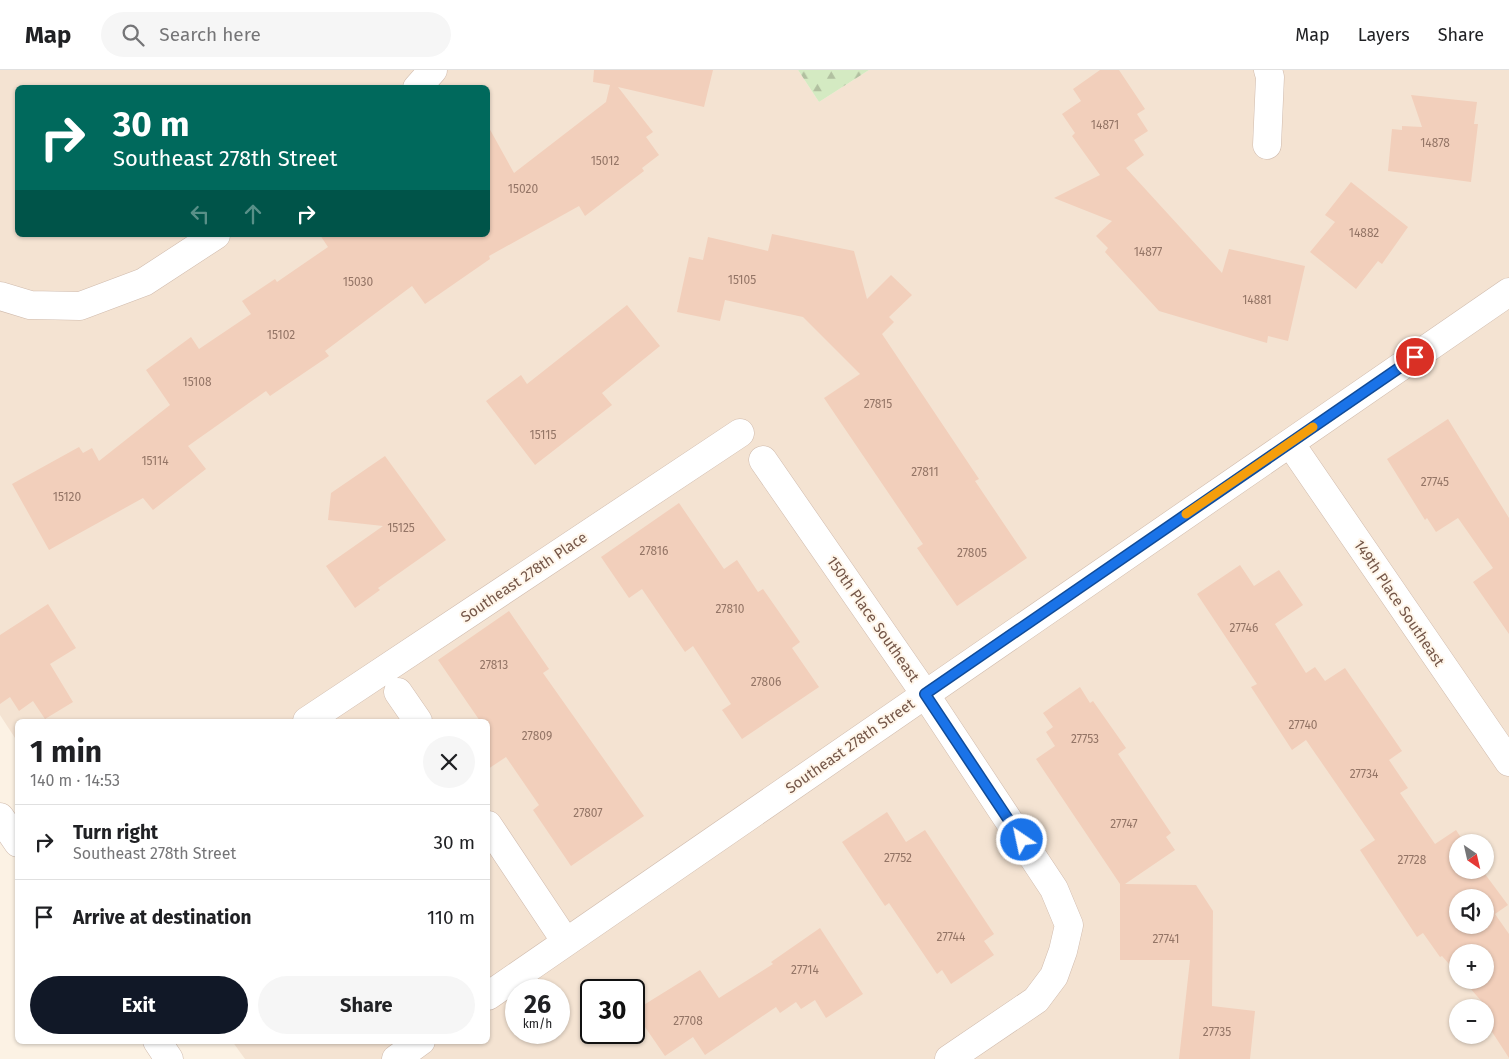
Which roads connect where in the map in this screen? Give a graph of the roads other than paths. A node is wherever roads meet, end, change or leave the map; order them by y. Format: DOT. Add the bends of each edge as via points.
graph roads {
  1 [pos="433,70"];
  2 [pos="1268,70"];
  3 [pos="420,85"];
  4 [pos="1267,145"];
  5 [pos="213,237"];
  6 [pos="1509,292"];
  7 [pos="0,296"];
  8 [pos="740,433"];
  9 [pos="1290,443"];
  10 [pos="763,460"];
  11 [pos="398,692"];
  12 [pos="925,694"];
  13 [pos="310,719"];
  14 [pos="417,719"];
  15 [pos="1509,762"];
  16 [pos="0,817"];
  17 [pos="490,827"];
  18 [pos="15,839"];
  19 [pos="566,942"];
  20 [pos="490,995"];
  21 [pos="158,1044"];
  22 [pos="417,1044"];
  23 [pos="169,1059"];
  24 [pos="396,1059"];
  25 [pos="949,1059"];
  1 -- 3 [label="street"];
  2 -- 4 [label="street"];
  5 -- 7 [label="street" via="144,282 80,306 30,305"];
  6 -- 9 [label="street, Southeast 278th Street"];
  8 -- 13 [label="street, Southeast 278th Place"];
  9 -- 12 [label="street, Southeast 278th Street"];
  9 -- 15 [label="street, 149th Place Southeast"];
  10 -- 12 [label="street, 150th Place Southeast"];
  11 -- 14 [label="street"];
  12 -- 19 [label="street, Southeast 278th Street"];
  12 -- 25 [label="street, 150th Place Southeast" via="1054,889 1069,925 1054,976 1036,1000"];
  16 -- 18 [label="street"];
  17 -- 19 [label="street"];
  19 -- 20 [label="street, Southeast 278th Street"];
  21 -- 23 [label="street"];
  22 -- 24 [label="street"];
}
